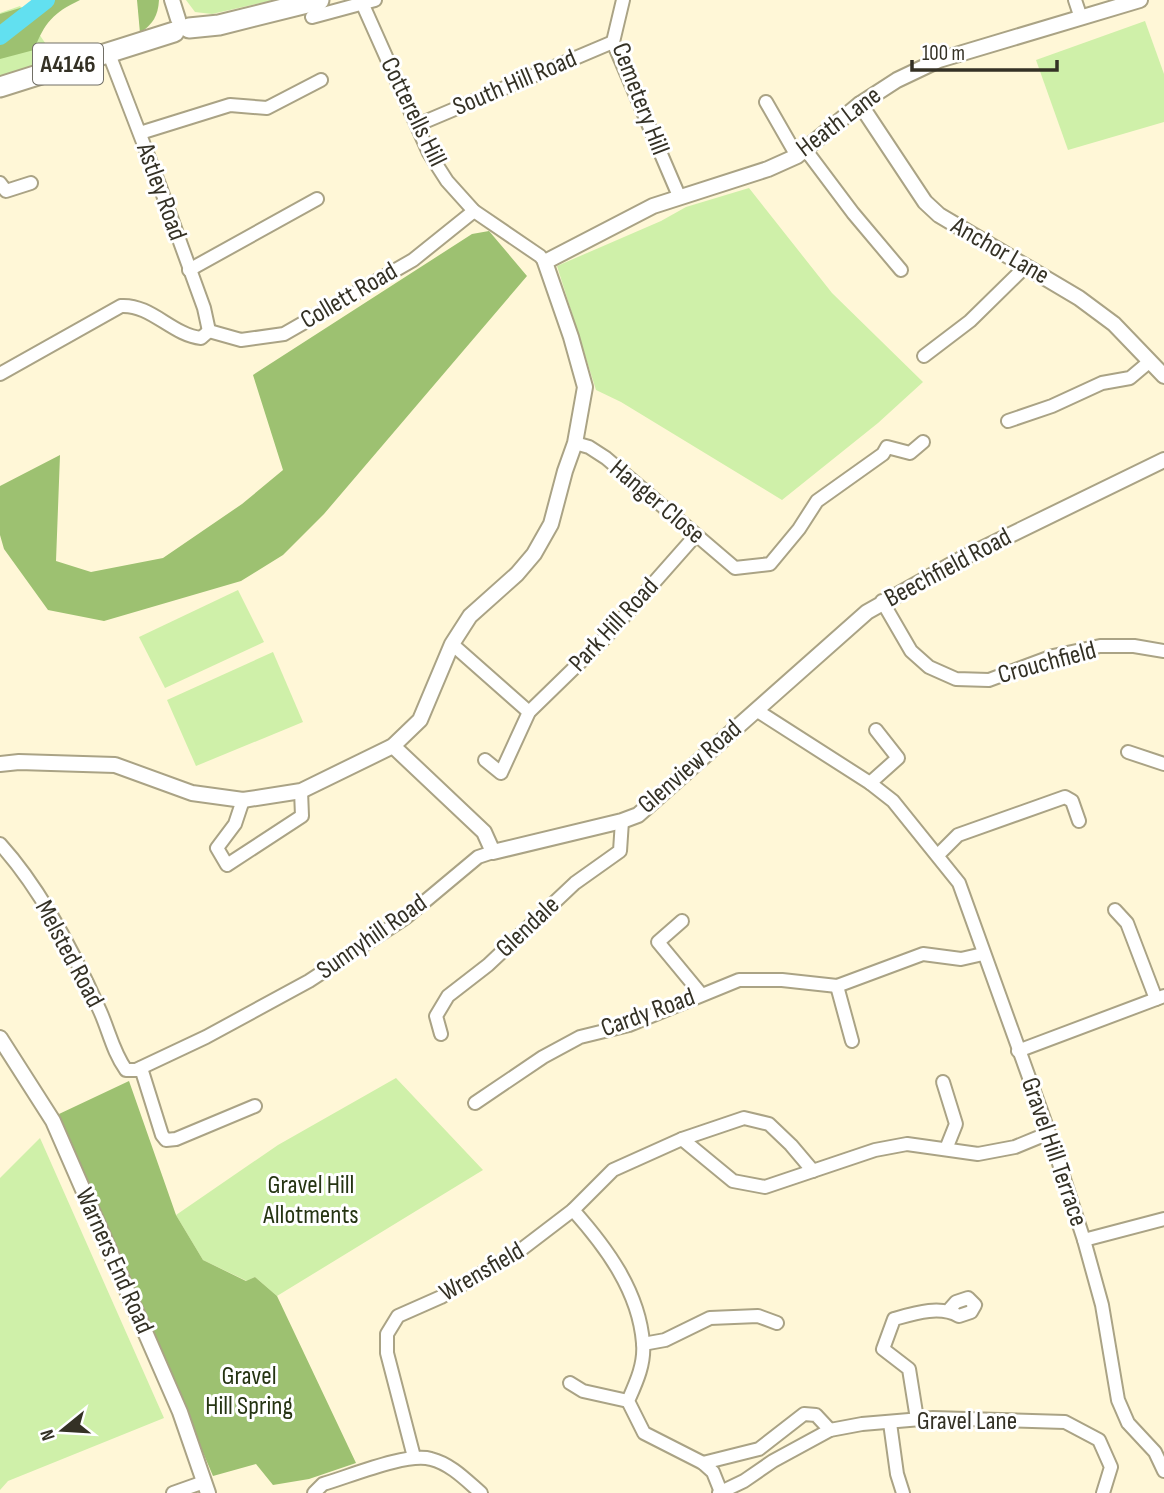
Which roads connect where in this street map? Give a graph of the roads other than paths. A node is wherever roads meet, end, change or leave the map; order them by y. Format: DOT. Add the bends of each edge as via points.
graph roads {
  1 [pos="623,0"];
  2 [pos="1075,0"];
  3 [pos="1140,0"];
  4 [pos="369,2"];
  5 [pos="315,8"];
  6 [pos="1081,18"];
  7 [pos="178,20"];
  8 [pos="613,42"];
  9 [pos="109,54"];
  10 [pos="321,80"];
  11 [pos="0,86"];
  12 [pos="766,102"];
  13 [pos="860,104"];
  14 [pos="417,125"];
  15 [pos="140,133"];
  16 [pos="801,153"];
  17 [pos="0,183"];
  18 [pos="31,183"];
  19 [pos="679,196"];
  20 [pos="317,200"];
  21 [pos="474,211"];
  22 [pos="545,262"];
  23 [pos="1026,267"];
  24 [pos="189,270"];
  25 [pos="901,270"];
  26 [pos="209,331"];
  27 [pos="924,356"];
  28 [pos="1159,369"];
  29 [pos="0,374"];
  30 [pos="1008,421"];
  31 [pos="923,442"];
  32 [pos="575,443"];
  33 [pos="1164,460"];
  34 [pos="696,535"];
  35 [pos="882,601"];
  36 [pos="452,644"];
  37 [pos="1164,651"];
  38 [pos="756,710"];
  39 [pos="529,712"];
  40 [pos="876,730"];
  41 [pos="393,746"];
  42 [pos="1128,752"];
  43 [pos="485,760"];
  44 [pos="0,764"];
  45 [pos="1164,764"];
  46 [pos="870,783"];
  47 [pos="300,791"];
  48 [pos="243,800"];
  49 [pos="622,821"];
  50 [pos="1079,821"];
  51 [pos="0,844"];
  52 [pos="493,852"];
  53 [pos="938,855"];
  54 [pos="1115,910"];
  55 [pos="682,921"];
  56 [pos="983,954"];
  57 [pos="837,986"];
  58 [pos="701,994"];
  59 [pos="1161,999"];
  60 [pos="441,1034"];
  61 [pos="0,1038"];
  62 [pos="852,1041"];
  63 [pos="1018,1051"];
  64 [pos="141,1068"];
  65 [pos="126,1070"];
  66 [pos="943,1082"];
  67 [pos="475,1102"];
  68 [pos="255,1106"];
  69 [pos="1049,1133"];
  70 [pos="682,1139"];
  71 [pos="946,1149"];
  72 [pos="813,1171"];
  73 [pos="573,1210"];
  74 [pos="1164,1219"];
  75 [pos="1084,1240"];
  76 [pos="949,1310"];
  77 [pos="777,1323"];
  78 [pos="643,1344"];
  79 [pos="570,1383"];
  80 [pos="628,1401"];
  81 [pos="917,1419"];
  82 [pos="890,1423"];
  83 [pos="830,1430"];
  84 [pos="1159,1450"];
  85 [pos="414,1458"];
  86 [pos="703,1463"];
  87 [pos="1164,1471"];
  88 [pos="206,1488"];
  89 [pos="173,1493"];
  90 [pos="314,1493"];
  91 [pos="481,1493"];
  92 [pos="720,1493"];
  93 [pos="903,1493"];
  94 [pos="1103,1493"];
  1 -- 8 [label="street, Cemetery Hill"];
  2 -- 6 [label="street"];
  3 -- 6 [label="street, Heath Lane"];
  4 -- 5 [label="street"];
  4 -- 14 [label="street, Cotterells Hill"];
  5 -- 7 [label="main road, A4146" via="219,25"];
  6 -- 13 [label="street, Heath Lane" via="939,60"];
  7 -- 9 [label="main road, A4146"];
  8 -- 14 [label="street, South Hill Road"];
  8 -- 19 [label="street, Cemetery Hill"];
  9 -- 11 [label="main road, A4146"];
  9 -- 15 [label="street, Astley Road"];
  10 -- 15 [label="street" via="267,108 230,105"];
  12 -- 16 [label="street"];
  13 -- 16 [label="street, Heath Lane"];
  13 -- 23 [label="street, Anchor Lane" via="925,202"];
  14 -- 21 [label="street, Cotterells Hill" via="447,181"];
  15 -- 24 [label="street, Astley Road"];
  16 -- 19 [label="street, Heath Lane" via="768,169"];
  16 -- 25 [label="street"];
  17 -- 18 [label="street" via="6,191"];
  19 -- 22 [label="street, Heath Lane"];
  20 -- 24 [label="street"];
  21 -- 22 [label="street, Cotterells Hill"];
  21 -- 26 [label="street, Collett Road" via="414,260 284,334 241,340"];
  22 -- 32 [label="street" via="586,387"];
  23 -- 27 [label="street" via="970,321"];
  23 -- 28 [label="street, Anchor Lane" via="1114,324"];
  24 -- 26 [label="street, Astley Road"];
  26 -- 29 [label="street, Collett Road" via="201,338 190,337 134,305 121,306"];
  28 -- 30 [label="street" via="1102,383"];
  31 -- 34 [label="street, Hanger Close" via="910,453 887,447 817,501 770,564 735,568"];
  32 -- 34 [label="street, Hanger Close" via="606,458"];
  32 -- 36 [label="street" via="551,524 534,554 470,616"];
  33 -- 35 [label="street, Beechfield Road"];
  34 -- 39 [label="street, Park Hill Road" via="605,638"];
  35 -- 37 [label="street, Crouchfield" via="911,651 929,667 956,679 989,680 1053,656 1100,646"];
  35 -- 38 [label="street, Beechfield Road"];
  36 -- 39 [label="street"];
  36 -- 41 [label="street" via="420,720"];
  38 -- 46 [label="street, Gravel Hill Terrace"];
  38 -- 49 [label="street, Glenview Road" via="638,815"];
  39 -- 43 [label="street, Park Hill Road" via="501,773"];
  40 -- 46 [label="street" via="898,758"];
  41 -- 47 [label="street"];
  41 -- 52 [label="street" via="484,832"];
  42 -- 45 [label="street"];
  44 -- 48 [label="street" via="115,765 192,793"];
  46 -- 53 [label="street, Gravel Hill Terrace" via="892,801"];
  47 -- 48 [label="street"];
  47 -- 48 [label="street" via="302,816 227,865 217,848 235,824"];
  49 -- 52 [label="street, Sunnyhill Road"];
  49 -- 60 [label="street, Glendale" via="620,851 575,883 448,996 436,1017"];
  50 -- 53 [label="street" via="1072,802 1065,797 958,835"];
  51 -- 65 [label="street, Melsted Road" via="16,861 61,933"];
  52 -- 64 [label="street, Sunnyhill Road" via="478,857 405,918 309,981"];
  53 -- 56 [label="street, Gravel Hill Terrace" via="959,883"];
  54 -- 59 [label="street" via="1127,923"];
  55 -- 58 [label="street" via="658,942"];
  56 -- 57 [label="street, Cardy Road" via="961,959 923,954"];
  56 -- 63 [label="street, Gravel Hill Terrace"];
  57 -- 58 [label="street, Cardy Road" via="782,979 739,980"];
  57 -- 62 [label="street"];
  58 -- 67 [label="street, Cardy Road" via="629,1025 580,1037"];
  59 -- 63 [label="street"];
  61 -- 88 [label="street, Warners End Road" via="53,1121 180,1412"];
  63 -- 69 [label="street, Gravel Hill Terrace"];
  64 -- 65 [label="street, Sunnyhill Road"];
  64 -- 68 [label="street" via="166,1140"];
  66 -- 71 [label="street" via="956,1124"];
  69 -- 71 [label="street" via="1015,1147 978,1154"];
  69 -- 75 [label="street, Gravel Hill Terrace"];
  70 -- 72 [label="street" via="733,1181 765,1187"];
  70 -- 72 [label="street, Wrensfield" via="744,1118 769,1124"];
  70 -- 73 [label="street, Wrensfield" via="613,1170"];
  71 -- 72 [label="street" via="907,1144"];
  73 -- 78 [label="street" via="604,1245 634,1300"];
  73 -- 85 [label="street, Wrensfield" via="518,1252 441,1297 397,1316 387,1334 387,1353"];
  74 -- 75 [label="street"];
  75 -- 84 [label="street, Gravel Hill Terrace" via="1102,1304 1118,1400 1128,1423"];
  76 -- 81 [label="street" via="894,1319 883,1349 909,1369"];
  77 -- 78 [label="street" via="758,1316 710,1318 665,1340"];
  78 -- 80 [label="street" via="640,1374"];
  79 -- 80 [label="street" via="583,1391"];
  80 -- 86 [label="street" via="644,1433"];
  81 -- 82 [label="street, Gravel Lane"];
  81 -- 94 [label="street, Gravel Lane" via="1065,1422 1099,1440 1111,1467"];
  82 -- 83 [label="street, Gravel Lane"];
  82 -- 93 [label="street"];
  83 -- 86 [label="street" via="816,1415 804,1414 759,1449"];
  83 -- 92 [label="street, Gravel Lane"];
  84 -- 87 [label="street, Gravel Hill Terrace"];
  85 -- 90 [label="street" via="323,1485"];
  85 -- 91 [label="street" via="452,1468"];
  86 -- 92 [label="street" via="713,1472"];
  88 -- 89 [label="street"];
}
